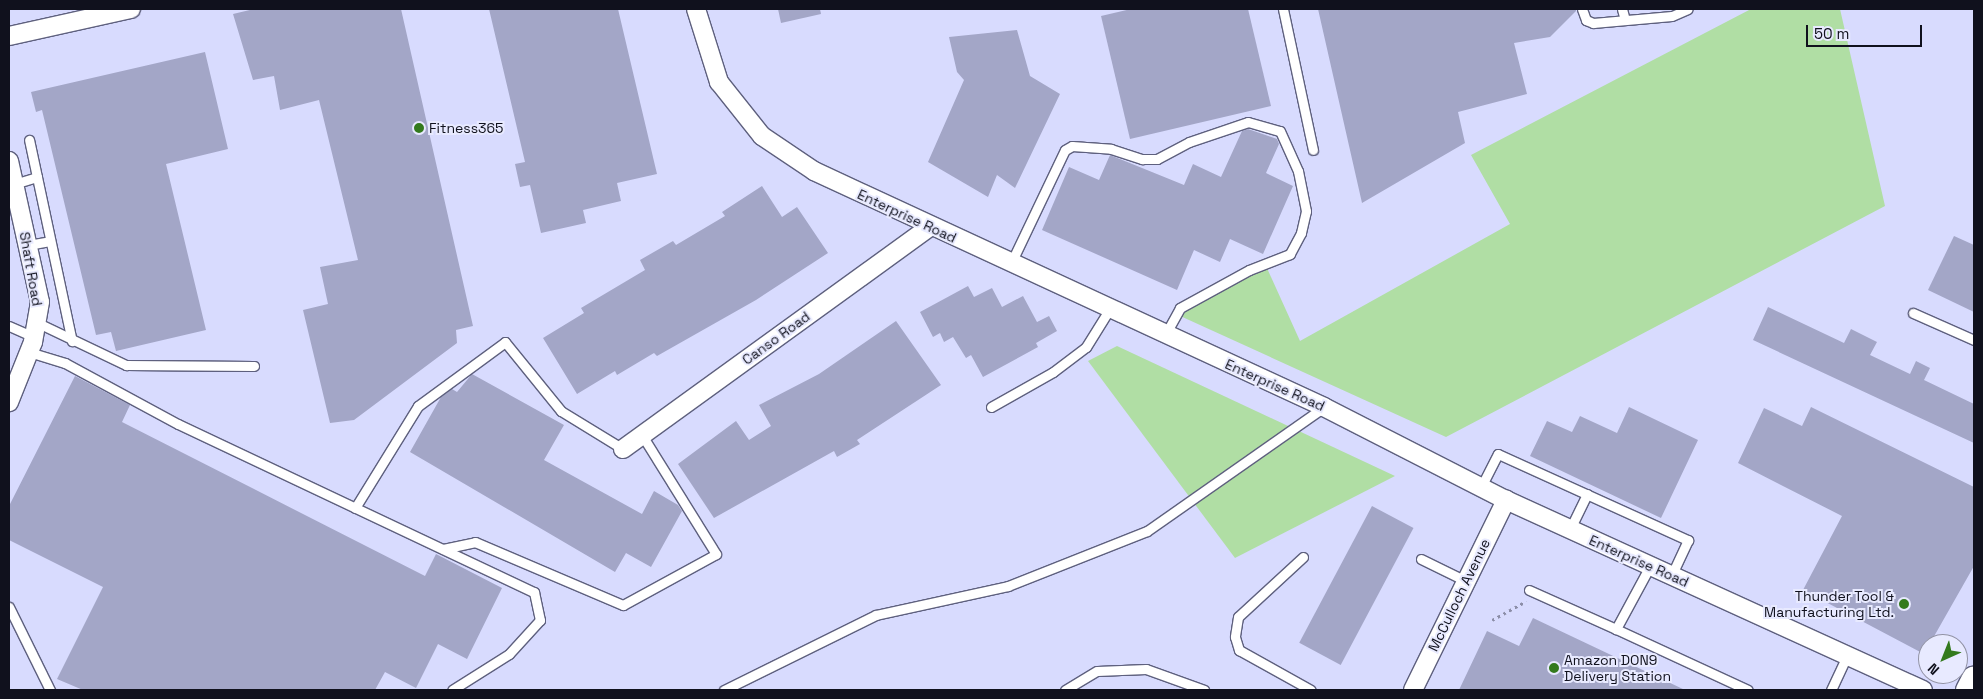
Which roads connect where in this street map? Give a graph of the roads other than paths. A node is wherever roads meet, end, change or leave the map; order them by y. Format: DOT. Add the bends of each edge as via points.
graph roads {
  1 [pos="131,9"];
  2 [pos="696,9"];
  3 [pos="1283,9"];
  4 [pos="1582,9"];
  5 [pos="1622,9"];
  6 [pos="1688,9"];
  7 [pos="1625,20"];
  8 [pos="9,36"];
  9 [pos="30,140"];
  10 [pos="1313,150"];
  11 [pos="9,162"];
  12 [pos="37,177"];
  13 [pos="14,184"];
  14 [pos="930,227"];
  15 [pos="50,241"];
  16 [pos="28,245"];
  17 [pos="1010,264"];
  18 [pos="1110,310"];
  19 [pos="1913,313"];
  20 [pos="9,326"];
  21 [pos="1165,335"];
  22 [pos="34,338"];
  23 [pos="1974,340"];
  24 [pos="72,341"];
  25 [pos="254,366"];
  26 [pos="9,402"];
  27 [pos="991,407"];
  28 [pos="1324,407"];
  29 [pos="642,435"];
  30 [pos="622,449"];
  31 [pos="1481,487"];
  32 [pos="1587,494"];
  33 [pos="1506,500"];
  34 [pos="355,508"];
  35 [pos="1570,529"];
  36 [pos="443,549"];
  37 [pos="1303,557"];
  38 [pos="1421,560"];
  39 [pos="1650,566"];
  40 [pos="1672,576"];
  41 [pos="1466,581"];
  42 [pos="1529,590"];
  43 [pos="9,607"];
  44 [pos="1616,629"];
  45 [pos="1847,656"];
  46 [pos="1974,678"];
  47 [pos="50,690"];
  48 [pos="452,690"];
  49 [pos="724,690"];
  50 [pos="1065,690"];
  51 [pos="1204,690"];
  52 [pos="1311,690"];
  53 [pos="1413,690"];
  54 [pos="1748,690"];
  55 [pos="1831,690"];
  56 [pos="1923,690"];
  57 [pos="1968,690"];
  1 -- 8 [label="street"];
  2 -- 14 [label="street, Enterprise Road" via="719,82 762,136 814,171"];
  3 -- 10 [label="lane"];
  4 -- 7 [label="lane" via="1586,20 1593,24"];
  5 -- 7 [label="lane"];
  6 -- 7 [label="lane" via="1672,16"];
  9 -- 12 [label="lane"];
  11 -- 13 [label="street, Shaft Road"];
  12 -- 13 [label="lane"];
  12 -- 15 [label="lane"];
  13 -- 16 [label="street, Shaft Road"];
  14 -- 17 [label="street, Enterprise Road"];
  14 -- 29 [label="street, Canso Road"];
  15 -- 16 [label="lane"];
  15 -- 24 [label="lane"];
  16 -- 22 [label="street, Shaft Road" via="40,302"];
  17 -- 18 [label="street, Enterprise Road"];
  17 -- 21 [label="lane" via="1065,150 1072,146 1111,149 1142,159 1157,159 1189,142 1248,122 1280,131 1298,171 1306,211 1301,233 1290,254 1250,270 1180,308"];
  18 -- 21 [label="street, Enterprise Road"];
  18 -- 27 [label="lane" via="1086,347 1053,372"];
  19 -- 23 [label="lane"];
  20 -- 22 [label="lane"];
  21 -- 28 [label="street, Enterprise Road"];
  22 -- 24 [label="lane"];
  22 -- 26 [label="street, Shaft Road"];
  22 -- 34 [label="lane" via="65,363 178,424"];
  24 -- 25 [label="lane" via="126,365"];
  28 -- 31 [label="street, Enterprise Road"];
  28 -- 49 [label="lane" via="1147,531 1008,586 876,615"];
  29 -- 30 [label="street, Canso Road"];
  29 -- 36 [label="lane" via="716,554 623,605 475,542"];
  30 -- 34 [label="lane" via="561,411 505,342 418,406"];
  31 -- 32 [label="lane" via="1498,454"];
  31 -- 33 [label="street, Enterprise Road"];
  32 -- 35 [label="lane"];
  32 -- 40 [label="lane" via="1688,540"];
  33 -- 35 [label="street, Enterprise Road"];
  33 -- 41 [label="street, McCulloch Avenue"];
  34 -- 36 [label="lane"];
  35 -- 39 [label="street, Enterprise Road"];
  36 -- 48 [label="lane" via="534,592 540,620 509,654"];
  37 -- 52 [label="lane" via="1238,617 1235,637 1239,650"];
  38 -- 41 [label="lane"];
  39 -- 40 [label="street, Enterprise Road"];
  39 -- 44 [label="lane"];
  40 -- 45 [label="street, Enterprise Road"];
  41 -- 53 [label="street, McCulloch Avenue"];
  42 -- 44 [label="lane"];
  43 -- 47 [label="lane"];
  44 -- 54 [label="lane"];
  45 -- 55 [label="lane"];
  45 -- 56 [label="street, Enterprise Road"];
  46 -- 57 [label="main road"];
  50 -- 51 [label="lane" via="1097,670 1146,669"];
}
